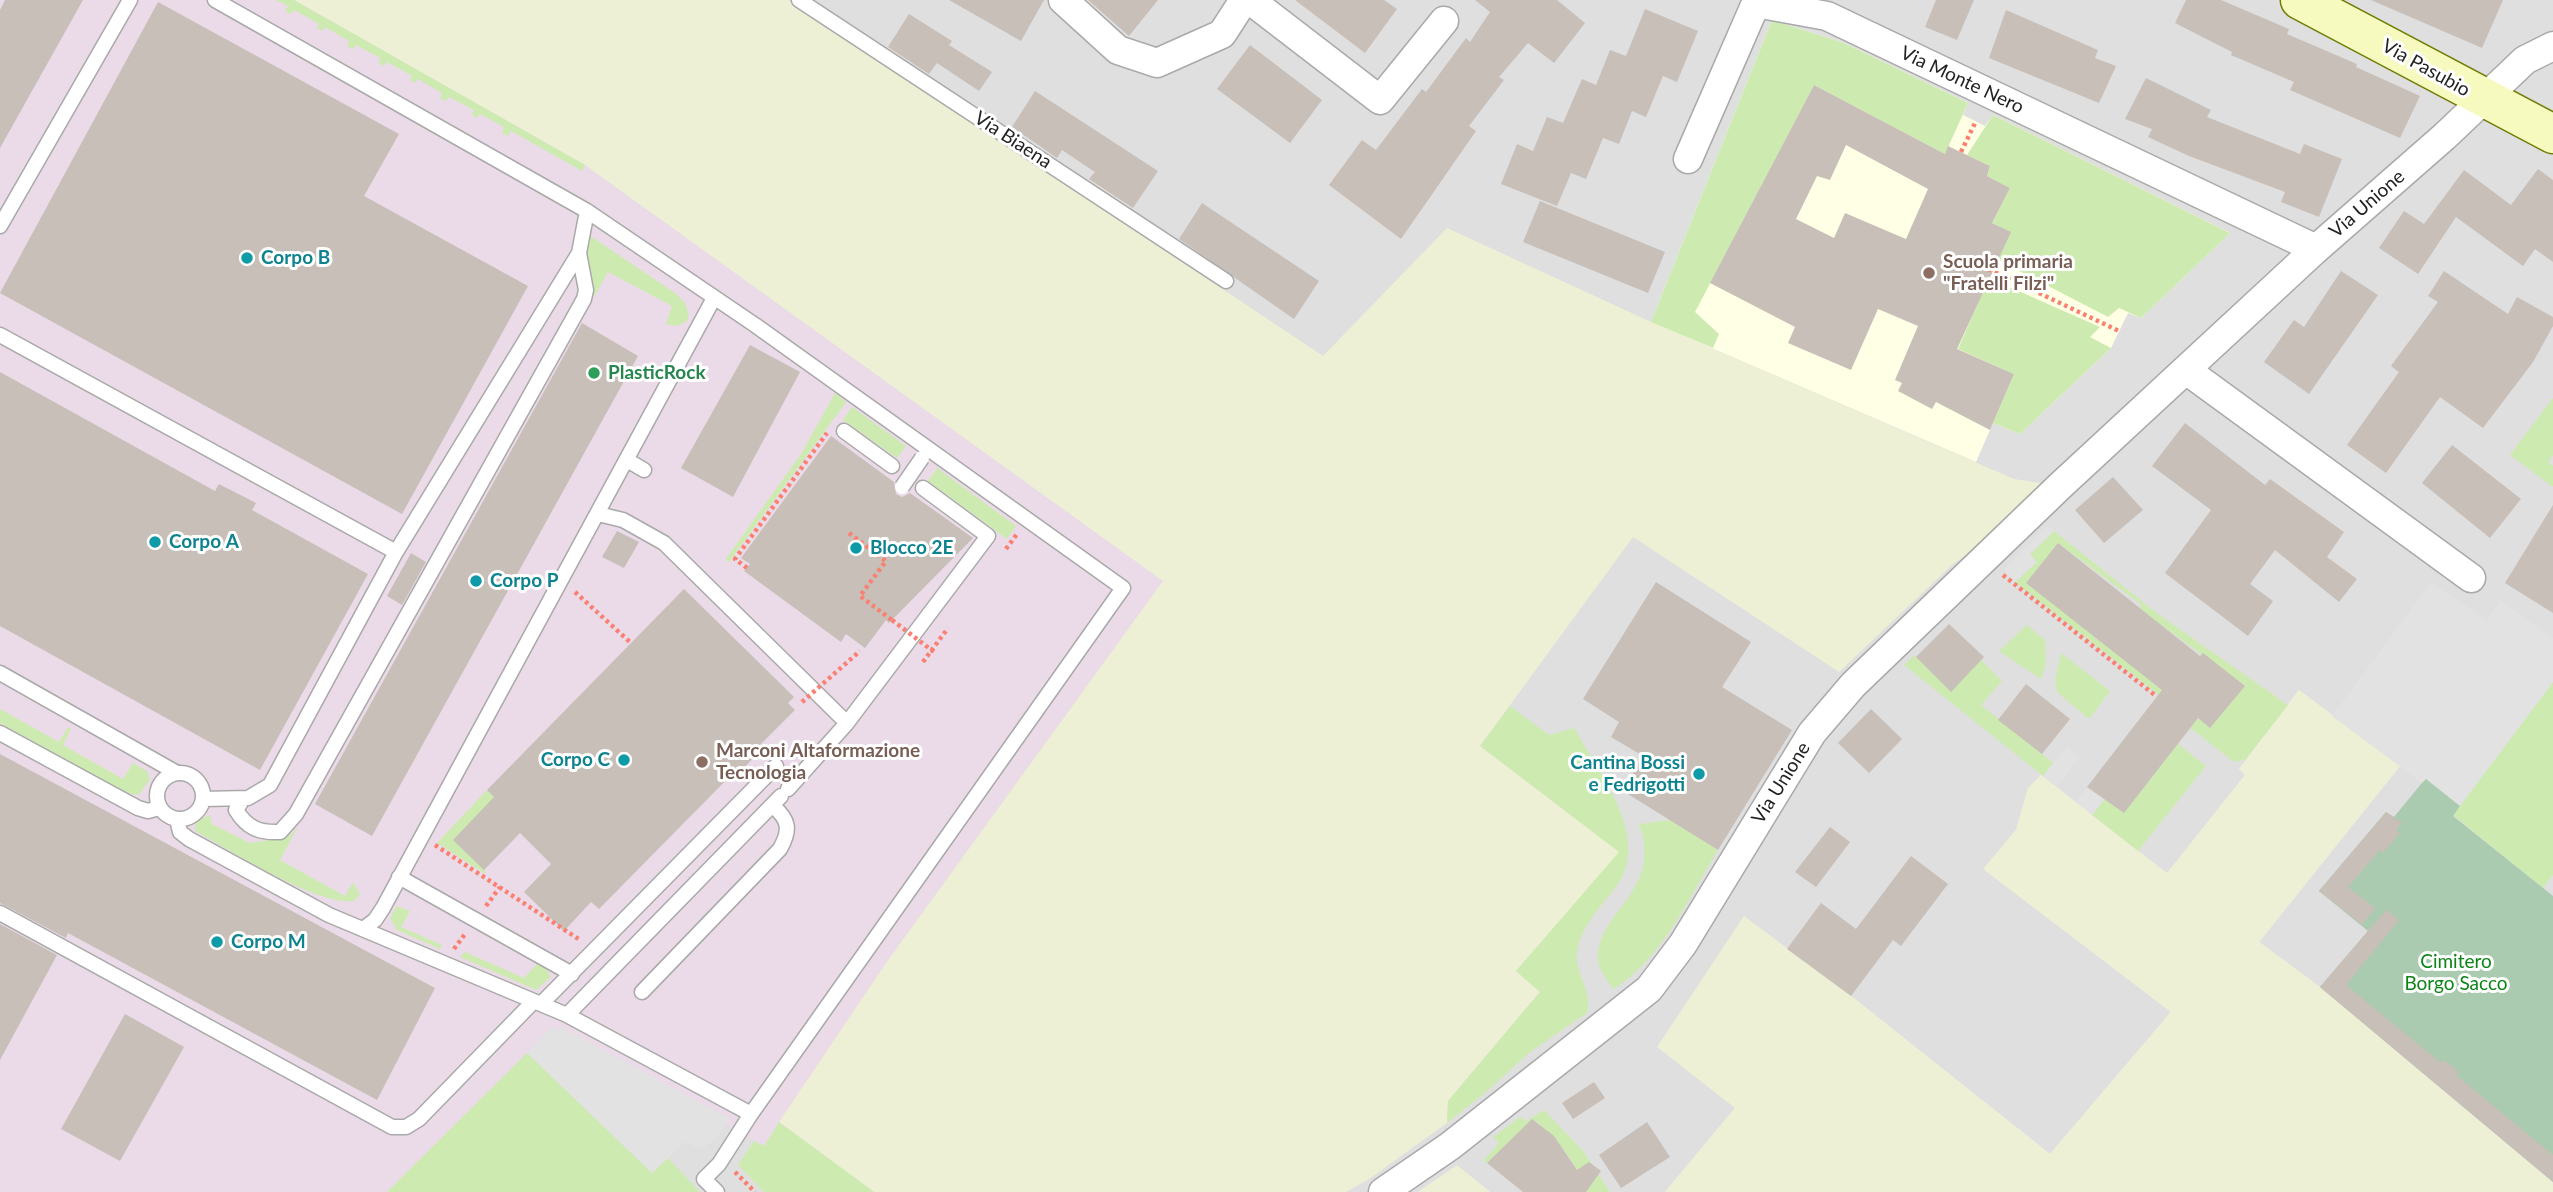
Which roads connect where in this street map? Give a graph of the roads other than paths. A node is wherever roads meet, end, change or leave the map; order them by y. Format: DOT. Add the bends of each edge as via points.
graph roads {
  1 [pos="130,0"];
  2 [pos="215,0"];
  3 [pos="799,0"];
  4 [pos="1063,0"];
  5 [pos="1244,0"];
  6 [pos="1250,0"];
  7 [pos="2300,0"];
  8 [pos="1825,8"];
  9 [pos="1444,20"];
  10 [pos="2553,46"];
  11 [pos="2482,99"];
  12 [pos="2553,134"];
  13 [pos="1688,159"];
  14 [pos="587,211"];
  15 [pos="0,226"];
  16 [pos="2316,249"];
  17 [pos="579,254"];
  18 [pos="1226,281"];
  19 [pos="714,298"];
  20 [pos="0,335"];
  21 [pos="2186,370"];
  22 [pos="844,431"];
  23 [pos="926,454"];
  24 [pos="626,460"];
  25 [pos="892,466"];
  26 [pos="643,470"];
  27 [pos="902,487"];
  28 [pos="923,488"];
  29 [pos="598,514"];
  30 [pos="396,552"];
  31 [pos="2472,578"];
  32 [pos="0,673"];
  33 [pos="847,723"];
  34 [pos="0,733"];
  35 [pos="776,766"];
  36 [pos="177,773"];
  37 [pos="781,797"];
  38 [pos="203,799"];
  39 [pos="243,799"];
  40 [pos="159,808"];
  41 [pos="177,819"];
  42 [pos="399,877"];
  43 [pos="0,913"];
  44 [pos="363,929"];
  45 [pos="572,974"];
  46 [pos="642,992"];
  47 [pos="537,1003"];
  48 [pos="567,1015"];
  49 [pos="751,1114"];
  50 [pos="717,1192"];
  51 [pos="1383,1192"];
  1 -- 15 [label="lane"];
  2 -- 14 [label="lane"];
  3 -- 18 [label="lane, Via Biaena"];
  4 -- 5 [label="street" via="1118,50 1157,63 1222,34"];
  6 -- 9 [label="street" via="1380,100"];
  7 -- 11 [label="street, Via Pasubio"];
  8 -- 13 [label="street, Via Monte Nero" via="1756,4"];
  8 -- 16 [label="street, Via Monte Nero"];
  10 -- 11 [label="street, Via Unione" via="2525,60"];
  11 -- 12 [label="street, Via Pasubio"];
  11 -- 16 [label="street, Via Unione"];
  14 -- 17 [label="lane"];
  14 -- 19 [label="lane"];
  16 -- 21 [label="street, Via Unione"];
  17 -- 30 [label="lane"];
  17 -- 39 [label="lane" via="584,299 296,814 280,832 254,830 236,810"];
  19 -- 23 [label="lane" via="855,396"];
  19 -- 24 [label="lane"];
  20 -- 30 [label="lane"];
  21 -- 31 [label="street"];
  21 -- 51 [label="street, Via Unione" via="1838,701 1812,733 1683,944 1649,989 1450,1146"];
  22 -- 25 [label="lane"];
  23 -- 27 [label="lane, bridge"];
  23 -- 49 [label="lane" via="1123,588"];
  24 -- 26 [label="lane"];
  24 -- 29 [label="lane"];
  28 -- 33 [label="lane" via="988,536"];
  29 -- 33 [label="lane" via="623,520 664,543"];
  29 -- 42 [label="lane"];
  30 -- 39 [label="lane" via="277,774 261,793"];
  32 -- 36 [label="lane"];
  33 -- 37 [label="lane"];
  34 -- 40 [label="lane" via="138,808"];
  35 -- 45 [label="lane"];
  36 -- 38 [label="lane" via="202,785"];
  36 -- 40 [label="lane" via="160,787"];
  37 -- 46 [label="lane" via="789,829 780,849"];
  37 -- 48 [label="lane"];
  38 -- 39 [label="lane"];
  38 -- 41 [label="lane" via="191,814"];
  40 -- 41 [label="lane"];
  41 -- 44 [label="lane" via="180,832 189,839"];
  42 -- 44 [label="lane" via="375,920"];
  42 -- 45 [label="lane"];
  43 -- 47 [label="lane" via="392,1127 406,1127"];
  44 -- 47 [label="lane"];
  45 -- 47 [label="lane"];
  47 -- 48 [label="lane"];
  48 -- 49 [label="lane"];
  49 -- 50 [label="lane" via="704,1179"];
}
